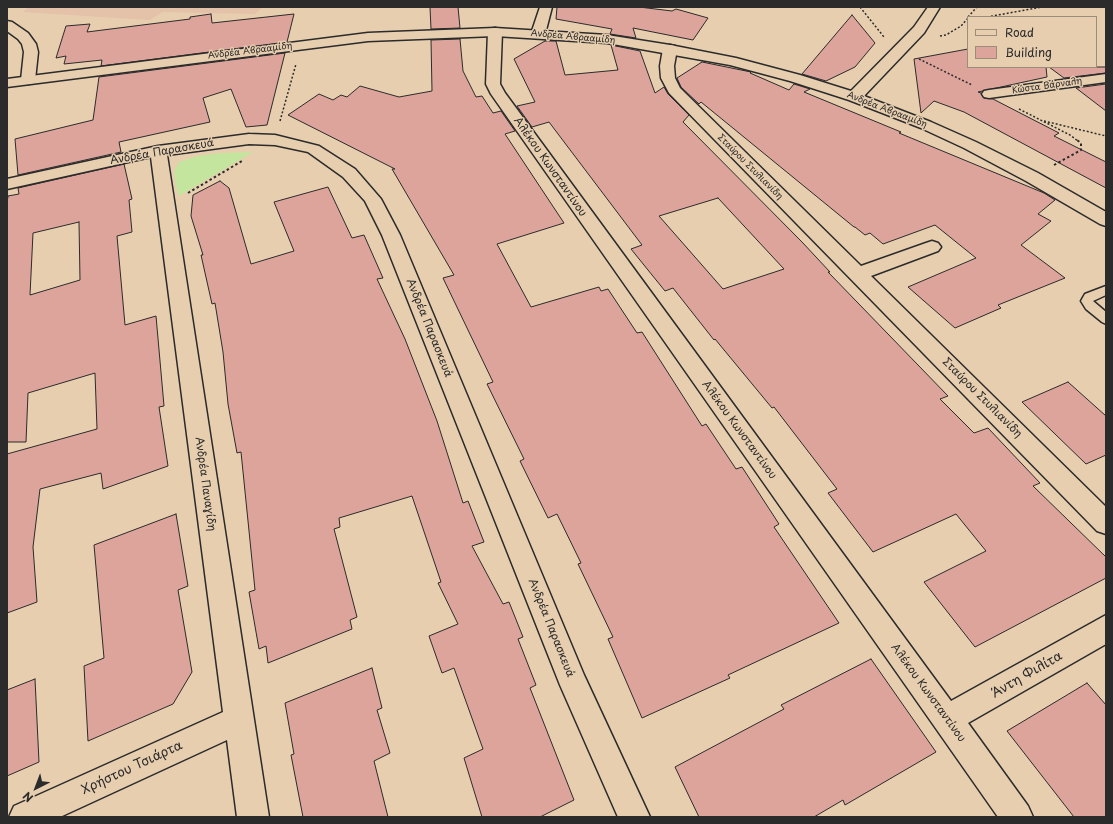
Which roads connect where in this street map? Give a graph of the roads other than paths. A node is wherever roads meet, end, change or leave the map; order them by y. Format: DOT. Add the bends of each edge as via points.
graph roads {
  1 [pos="546,7"];
  2 [pos="934,7"];
  3 [pos="7,25"];
  4 [pos="495,32"];
  5 [pos="538,34"];
  6 [pos="670,49"];
  7 [pos="1106,78"];
  8 [pos="28,80"];
  9 [pos="7,83"];
  10 [pos="989,94"];
  11 [pos="854,97"];
  12 [pos="158,151"];
  13 [pos="7,184"];
  14 [pos="1106,220"];
  15 [pos="932,247"];
  16 [pos="858,274"];
  17 [pos="1106,290"];
  18 [pos="1106,319"];
  19 [pos="1106,523"];
  20 [pos="1106,629"];
  21 [pos="238,720"];
  22 [pos="947,720"];
  23 [pos="25,817"];
  24 [pos="253,817"];
  25 [pos="634,817"];
  26 [pos="1017,817"];
  1 -- 5 [label="street"];
  2 -- 11 [label="street" via="919,30"];
  3 -- 8 [label="street" via="23,36 29,44 31,52"];
  4 -- 5 [label="street, Ανδρέα Αβρααμίδη"];
  4 -- 8 [label="street, Ανδρέα Αβρααμίδη" via="368,37"];
  4 -- 22 [label="street, Αλέκου Κωνσταντίνου" via="493,84 498,94"];
  5 -- 6 [label="street, Ανδρέα Αβρααμίδη"];
  6 -- 11 [label="street, Ανδρέα Αβρααμίδη" via="731,61"];
  6 -- 16 [label="street, Σταύρου Στυλιανίδη" via="668,78 674,90"];
  7 -- 10 [label="street, Κώστα Βάρναλη"];
  8 -- 9 [label="street, Ανδρέα Αβρααμίδη"];
  11 -- 14 [label="street, Ανδρέα Αβρααμίδη" via="970,145"];
  12 -- 13 [label="street, Ανδρέα Παρασκευά"];
  12 -- 21 [label="street, Ανδρέα Παναγίδη"];
  12 -- 25 [label="street, Ανδρέα Παρασκευά" via="249,139 271,140 312,149 350,173 372,199 391,235 574,685"];
  15 -- 16 [label="street"];
  16 -- 19 [label="street, Σταύρου Στυλιανίδη"];
  17 -- 18 [label="lane" via="1089,297 1087,301"];
  20 -- 22 [label="street, Άντη Φιλίτα"];
  21 -- 23 [label="street, Χρήστου Τσιάρτα"];
  21 -- 24 [label="street, Ανδρέα Παναγίδη"];
  22 -- 26 [label="street, Αλέκου Κωνσταντίνου"];
}
